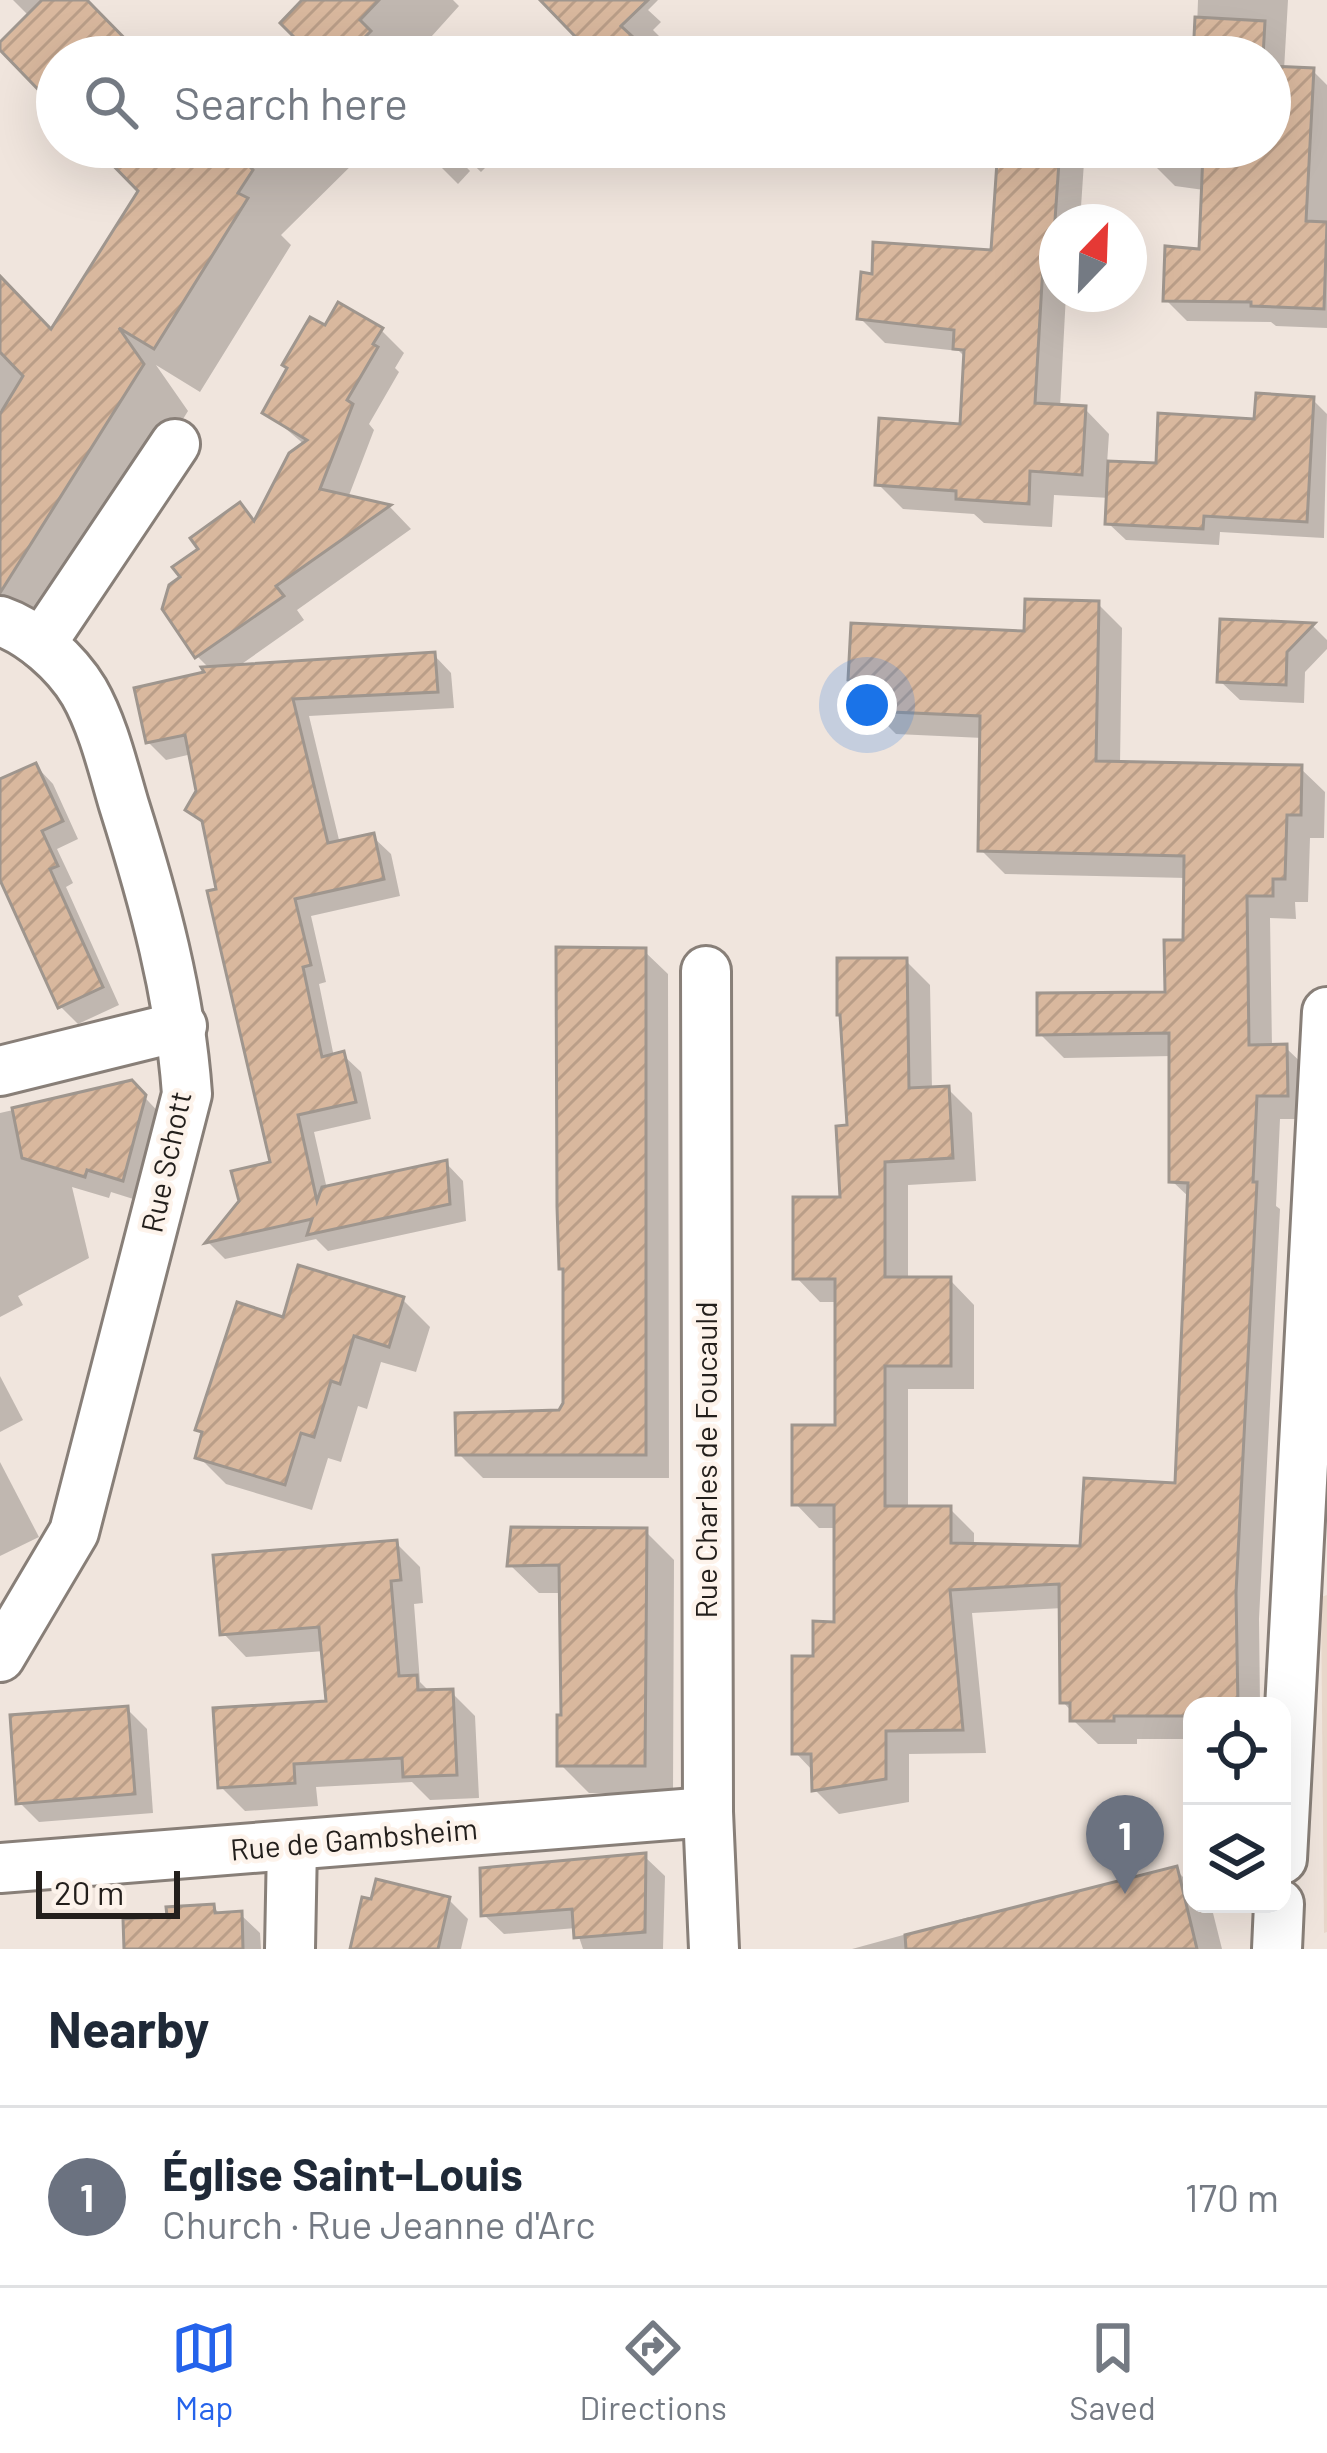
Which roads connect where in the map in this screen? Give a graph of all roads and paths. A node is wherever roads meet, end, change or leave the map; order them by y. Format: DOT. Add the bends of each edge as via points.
graph roads {
  1 [pos="175,444"];
  2 [pos="21,632"];
  3 [pos="706,970"];
  4 [pos="1327,1012"];
  5 [pos="182,1026"];
  6 [pos="0,1071"];
  7 [pos="1313,1577"];
  8 [pos="0,1657"];
  9 [pos="1288,1805"];
  10 [pos="708,1812"];
  11 [pos="292,1845"];
  12 [pos="0,1868"];
  13 [pos="1278,1913"];
  14 [pos="290,1949"];
  15 [pos="714,1949"];
  16 [pos="1276,1949"];
  1 -- 2 [label="street"];
  2 -- 5 [label="street, Rue Schott" via="83,691 149,884"];
  3 -- 10 [label="street, Rue Charles de Foucauld"];
  4 -- 7 [label="street"];
  5 -- 6 [label="street"];
  5 -- 8 [label="street, Rue Schott" via="187,1094 74,1532"];
  7 -- 9 [label="street"];
  10 -- 11 [label="street, Rue de Gambsheim"];
  10 -- 15 [label="street, Rue Charles de Foucauld"];
  11 -- 12 [label="street, Rue de Gambsheim"];
  11 -- 14 [label="street"];
  13 -- 16 [label="street"];
}
